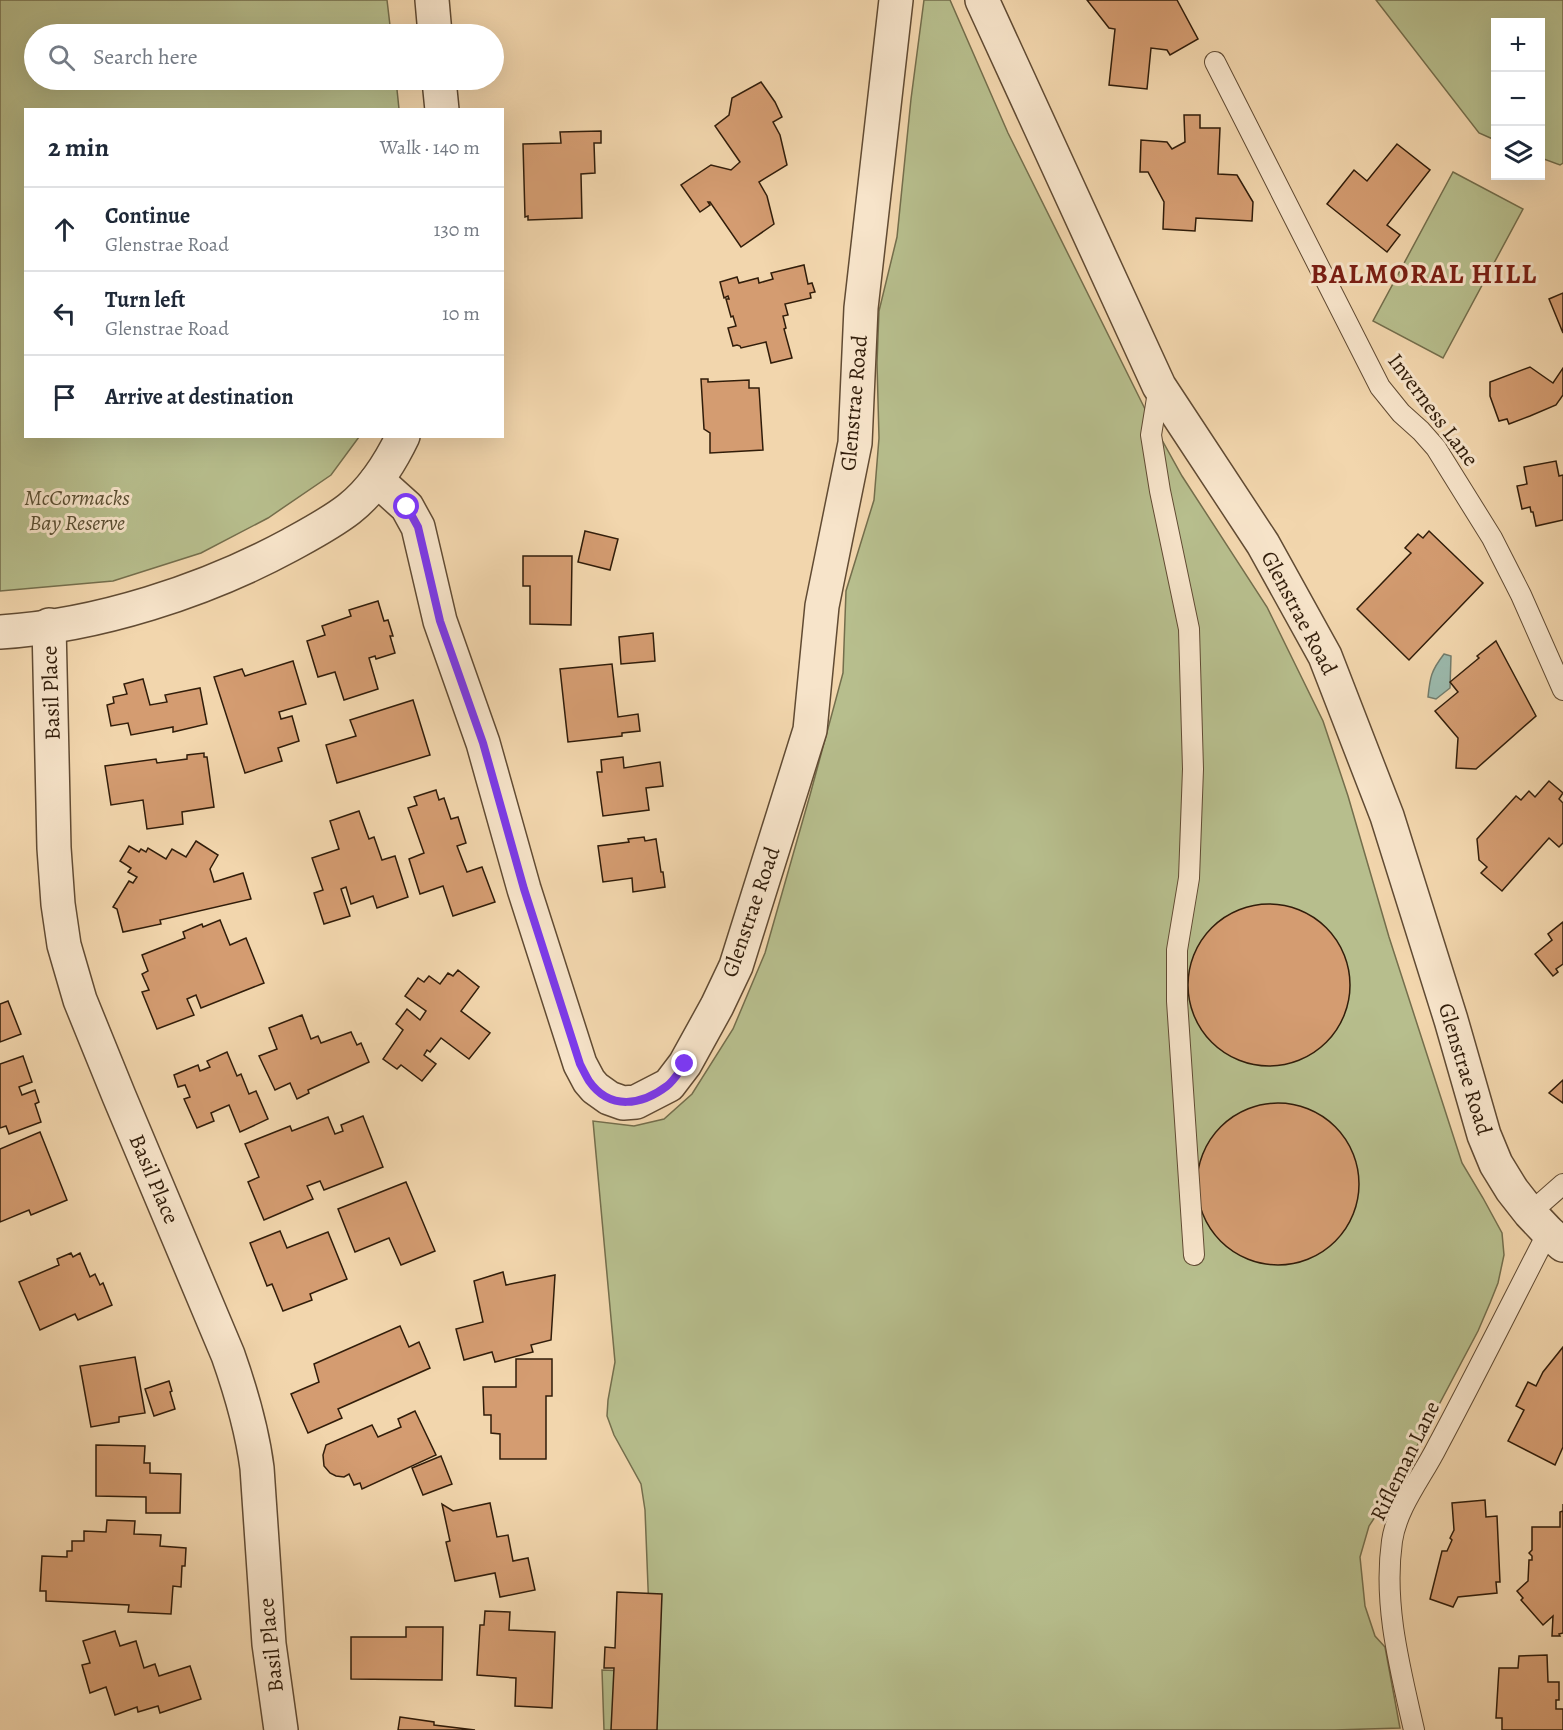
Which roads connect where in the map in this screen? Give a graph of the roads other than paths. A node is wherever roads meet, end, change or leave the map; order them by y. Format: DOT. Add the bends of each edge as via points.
graph roads {
  1 [pos="432,0"];
  2 [pos="896,0"];
  3 [pos="982,0"];
  4 [pos="434,24"];
  5 [pos="1215,62"];
  6 [pos="440,90"];
  7 [pos="441,108"];
  8 [pos="1159,386"];
  9 [pos="402,438"];
  10 [pos="377,480"];
  11 [pos="49,625"];
  12 [pos="0,632"];
  13 [pos="1563,690"];
  14 [pos="1563,1184"];
  15 [pos="1547,1230"];
  16 [pos="1194,1254"];
  17 [pos="281,1730"];
  18 [pos="1414,1730"];
  1 -- 4 [label="street"];
  2 -- 10 [label="street, Glenstrae Road" via="861,308 855,443 822,606 810,730 736,966 680,1071 669,1085 636,1102 609,1098 589,1081 580,1064 483,743 440,621 418,527 407,507"];
  3 -- 8 [label="street, Glenstrae Road"];
  5 -- 13 [label="lane, Inverness Lane" via="1380,387 1436,448 1492,538"];
  6 -- 7 [label="street"];
  8 -- 15 [label="street, Glenstrae Road" via="1263,544 1325,656 1387,816 1484,1136 1512,1190"];
  8 -- 16 [label="lane" via="1151,435 1189,629 1193,770 1189,878 1177,950 1177,1000"];
  9 -- 10 [label="street"];
  10 -- 11 [label="street" via="350,509 271,555 158,600 102,617"];
  11 -- 12 [label="street"];
  11 -- 17 [label="street, Basil Place" via="54,848 64,945 84,1010 243,1398 257,1468 269,1644"];
  14 -- 15 [label="lane"];
  15 -- 18 [label="lane, Rifleman Lane" via="1401,1513 1393,1539 1390,1612"];
}
